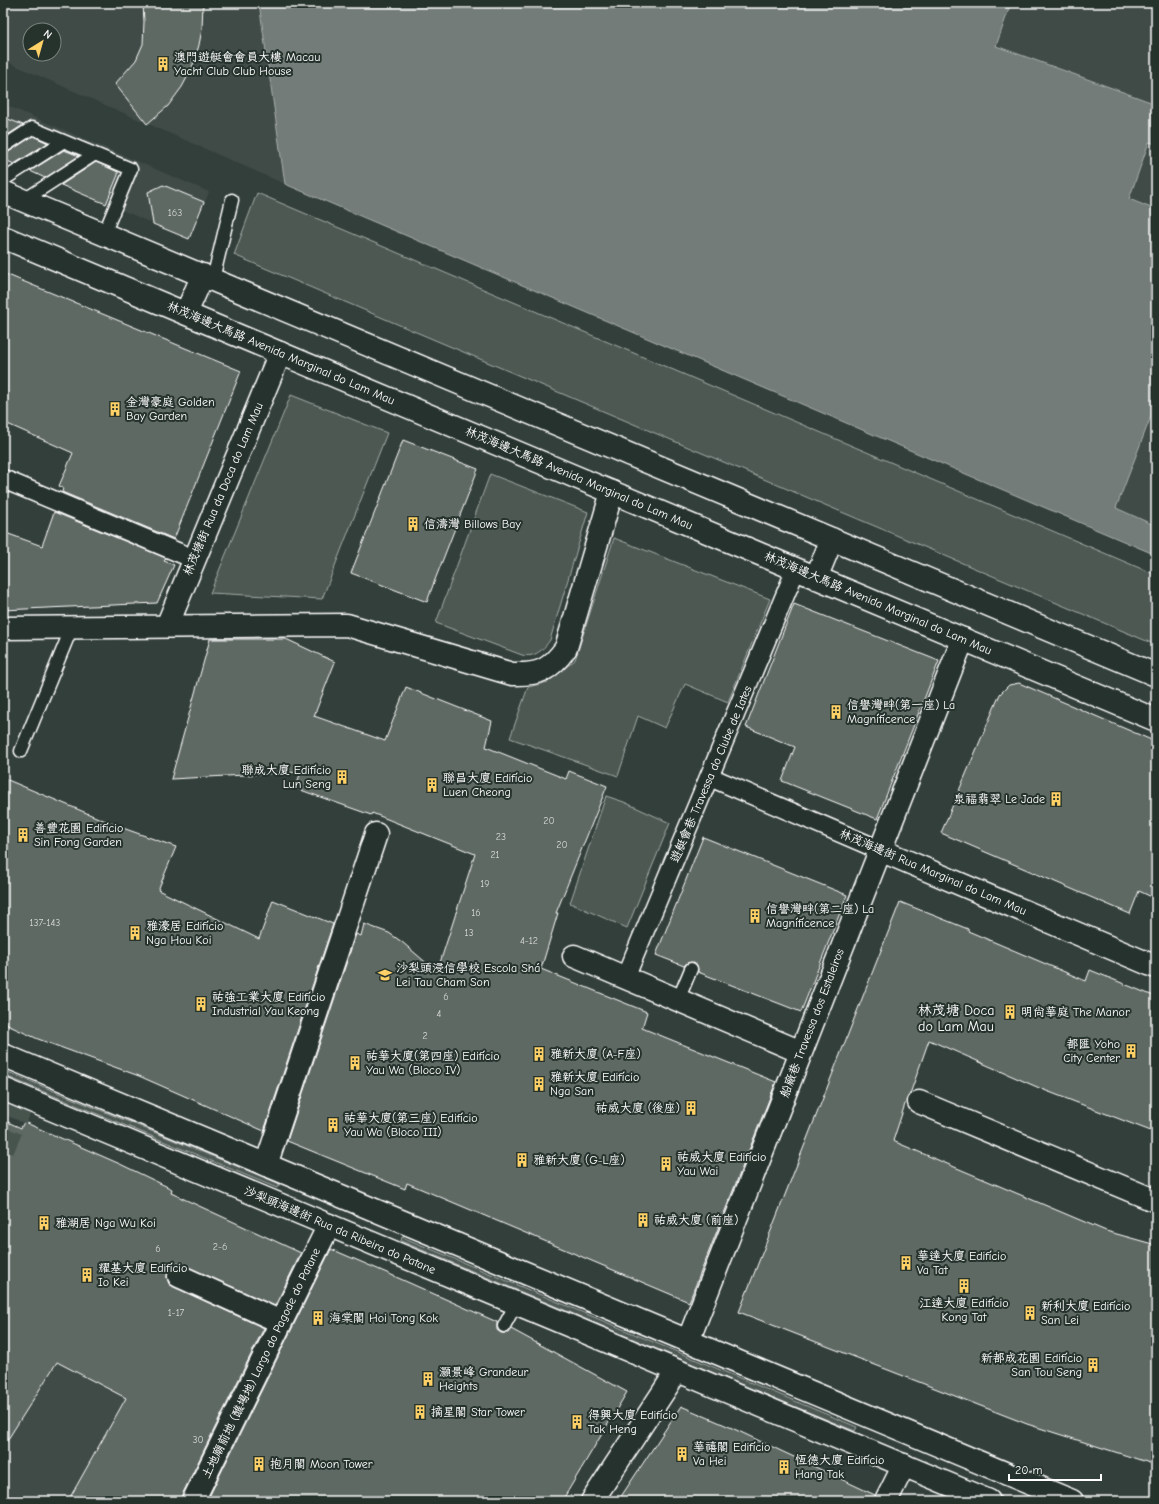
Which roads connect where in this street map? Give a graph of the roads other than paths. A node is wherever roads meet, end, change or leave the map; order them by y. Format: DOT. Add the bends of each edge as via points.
graph roads {
  1 [pos="64,141"];
  2 [pos="3,146"];
  3 [pos="95,154"];
  4 [pos="3,180"];
  5 [pos="3,192"];
  6 [pos="24,200"];
  7 [pos="232,200"];
  8 [pos="104,234"];
  9 [pos="3,237"];
  10 [pos="208,277"];
  11 [pos="186,313"];
  12 [pos="280,353"];
  13 [pos="3,480"];
  14 [pos="612,492"];
  15 [pos="832,539"];
  16 [pos="194,559"];
  17 [pos="796,569"];
  18 [pos="816,578"];
  19 [pos="167,626"];
  20 [pos="72,627"];
  21 [pos="3,628"];
  22 [pos="963,639"];
  23 [pos="1156,675"];
  24 [pos="1156,720"];
  25 [pos="21,751"];
  26 [pos="710,777"];
  27 [pos="376,834"];
  28 [pos="880,850"];
  29 [pos="574,956"];
  30 [pos="1156,967"];
  31 [pos="691,969"];
  32 [pos="625,978"];
  33 [pos="678,1000"];
  34 [pos="801,1052"];
  35 [pos="3,1055"];
  36 [pos="3,1089"];
  37 [pos="919,1102"];
  38 [pos="266,1165"];
  39 [pos="1156,1200"];
  40 [pos="329,1225"];
  41 [pos="179,1276"];
  42 [pos="516,1304"];
  43 [pos="281,1322"];
  44 [pos="504,1326"];
  45 [pos="688,1341"];
  46 [pos="677,1371"];
  47 [pos="918,1437"];
  48 [pos="904,1465"];
  49 [pos="193,1501"];
  50 [pos="592,1501"];
  51 [pos="886,1501"];
  52 [pos="989,1501"];
  53 [pos="1072,1501"];
  1 -- 2 [label="lane" via="32,128"];
  1 -- 3 [label="lane"];
  1 -- 4 [label="lane"];
  3 -- 6 [label="lane"];
  3 -- 8 [label="lane" via="130,169"];
  5 -- 6 [label="main road"];
  6 -- 8 [label="main road"];
  7 -- 10 [label="lane"];
  8 -- 10 [label="main road"];
  9 -- 11 [label="main road, 林茂海邊大馬路 Avenida Marginal do Lam Mau"];
  10 -- 11 [label="main road"];
  10 -- 15 [label="main road"];
  11 -- 12 [label="main road, 林茂海邊大馬路 Avenida Marginal do Lam Mau"];
  12 -- 14 [label="main road, 林茂海邊大馬路 Avenida Marginal do Lam Mau"];
  12 -- 16 [label="main road, 林茂塘街 Rua da Doca do Lam Mau"];
  13 -- 16 [label="street"];
  14 -- 17 [label="main road, 林茂海邊大馬路 Avenida Marginal do Lam Mau"];
  14 -- 19 [label="main road" via="566,648 557,660 544,670 529,675 512,674 347,625"];
  15 -- 18 [label="main road"];
  15 -- 23 [label="main road"];
  16 -- 19 [label="main road, 林茂塘街 Rua da Doca do Lam Mau"];
  17 -- 18 [label="main road, 林茂海邊大馬路 Avenida Marginal do Lam Mau"];
  17 -- 26 [label="street, 遊艇會巷 Travessa do Clube de Iates"];
  18 -- 22 [label="main road, 林茂海邊大馬路 Avenida Marginal do Lam Mau"];
  19 -- 20 [label="main road"];
  20 -- 21 [label="main road"];
  20 -- 25 [label="lane"];
  22 -- 24 [label="main road, 林茂海邊大馬路 Avenida Marginal do Lam Mau"];
  22 -- 28 [label="main road, 船廠巷 Travessa dos Estaleiros"];
  26 -- 28 [label="street, 林茂海邊街 Rua Marginal do Lam Mau"];
  26 -- 32 [label="street, 遊艇會巷 Travessa do Clube de Iates"];
  27 -- 38 [label="main road"];
  28 -- 30 [label="main road, 林茂海邊街 Rua Marginal do Lam Mau"];
  28 -- 34 [label="main road, 船廠巷 Travessa dos Estaleiros"];
  29 -- 32 [label="main road"];
  31 -- 33 [label="lane"];
  32 -- 33 [label="main road"];
  33 -- 34 [label="main road"];
  34 -- 45 [label="main road, 船廠巷 Travessa dos Estaleiros"];
  35 -- 38 [label="main road"];
  36 -- 40 [label="main road, 沙梨頭海邊街 Rua da Ribeira do Patane"];
  37 -- 39 [label="main road"];
  38 -- 45 [label="main road"];
  40 -- 42 [label="main road, 沙梨頭海邊街 Rua da Ribeira do Patane"];
  40 -- 43 [label="main road, 土地廟前地 (醮場地) Largo do Pagode do Patane"];
  41 -- 43 [label="main road"];
  42 -- 44 [label="lane"];
  42 -- 46 [label="main road, 沙梨頭海邊街 Rua da Ribeira do Patane"];
  43 -- 49 [label="main road, 土地廟前地 (醮場地) Largo do Pagode do Patane"];
  45 -- 47 [label="main road"];
  46 -- 48 [label="main road, 沙梨頭海邊街 Rua da Ribeira do Patane"];
  46 -- 50 [label="main road"];
  47 -- 48 [label="main road"];
  47 -- 53 [label="main road"];
  48 -- 51 [label="main road"];
  48 -- 52 [label="main road, 沙梨頭海邊街 Rua da Ribeira do Patane"];
}
